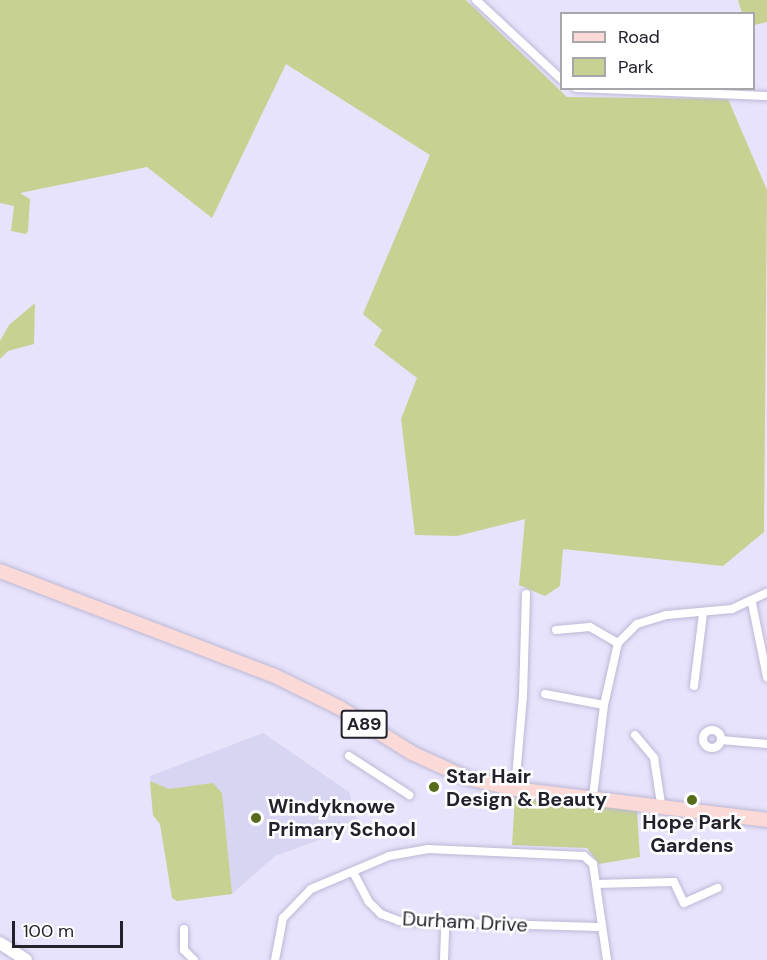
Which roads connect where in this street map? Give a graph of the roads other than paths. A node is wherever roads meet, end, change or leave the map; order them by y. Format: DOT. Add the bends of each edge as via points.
graph roads {
  1 [pos="476,0"];
  2 [pos="560,79"];
  3 [pos="624,90"];
  4 [pos="767,96"];
  5 [pos="0,571"];
  6 [pos="767,592"];
  7 [pos="526,594"];
  8 [pos="752,603"];
  9 [pos="703,614"];
  10 [pos="556,630"];
  11 [pos="618,643"];
  12 [pos="767,677"];
  13 [pos="694,686"];
  14 [pos="545,694"];
  15 [pos="604,705"];
  16 [pos="635,735"];
  17 [pos="721,740"];
  18 [pos="767,744"];
  19 [pos="349,756"];
  20 [pos="514,789"];
  21 [pos="409,795"];
  22 [pos="593,796"];
  23 [pos="661,804"];
  24 [pos="767,820"];
  25 [pos="353,872"];
  26 [pos="596,884"];
  27 [pos="718,888"];
  28 [pos="445,924"];
  29 [pos="602,927"];
  30 [pos="184,929"];
  31 [pos="0,943"];
  32 [pos="26,960"];
  33 [pos="194,960"];
  34 [pos="275,960"];
  35 [pos="444,960"];
  36 [pos="608,960"];
  1 -- 2 [label="street"];
  3 -- 4 [label="street"];
  5 -- 20 [label="main road, A89" via="273,675 340,708 441,767 467,778"];
  6 -- 8 [label="street"];
  7 -- 20 [label="street" via="523,696"];
  8 -- 9 [label="street"];
  8 -- 12 [label="street"];
  9 -- 11 [label="street" via="667,615 637,624"];
  9 -- 13 [label="street"];
  10 -- 11 [label="street" via="590,627"];
  11 -- 15 [label="street"];
  14 -- 15 [label="street"];
  15 -- 22 [label="street"];
  16 -- 23 [label="street" via="654,758"];
  17 -- 18 [label="street"];
  19 -- 21 [label="street"];
  20 -- 22 [label="main road, A89"];
  22 -- 23 [label="main road, A89"];
  23 -- 24 [label="main road, A89"];
  25 -- 26 [label="street" via="389,856 418,850 563,853 584,856 593,864"];
  25 -- 28 [label="street, Durham Drive" via="369,902 381,914 399,921"];
  25 -- 34 [label="street" via="310,889 299,898 283,918"];
  26 -- 27 [label="street" via="674,882 684,903"];
  26 -- 29 [label="street"];
  28 -- 29 [label="street, Durham Drive"];
  28 -- 35 [label="street"];
  29 -- 36 [label="street"];
  30 -- 33 [label="street" via="184,950"];
  31 -- 32 [label="main road"];
}
